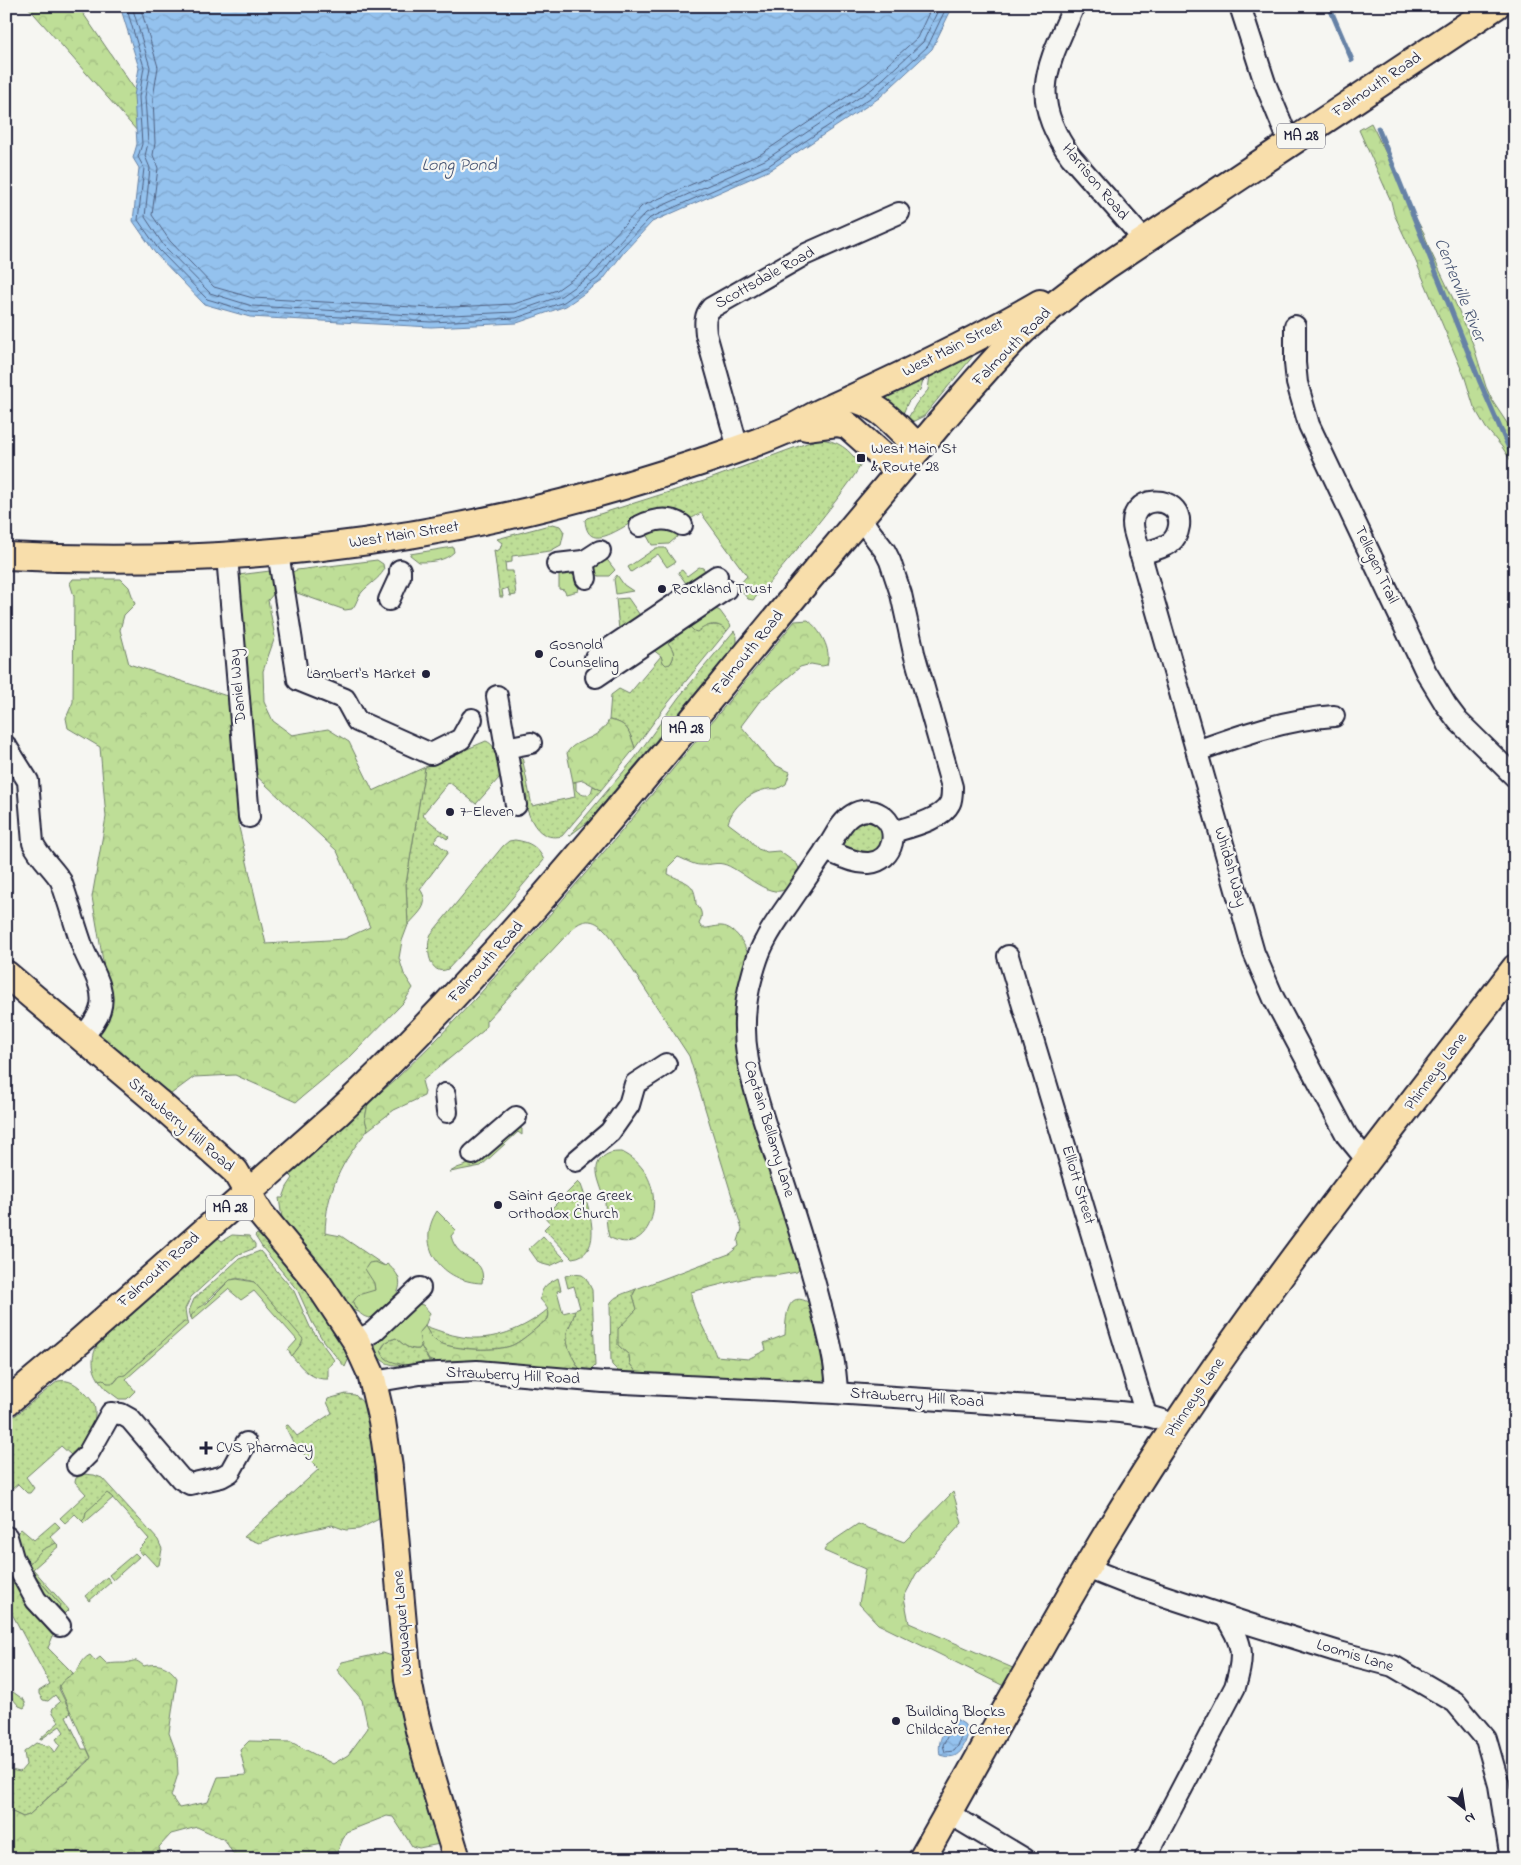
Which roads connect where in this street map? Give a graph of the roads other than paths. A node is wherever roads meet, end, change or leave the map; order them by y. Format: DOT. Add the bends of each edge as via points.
graph roads {
  1 [pos="1074,6"];
  2 [pos="1240,6"];
  3 [pos="1496,6"];
  4 [pos="1290,144"];
  5 [pos="899,212"];
  6 [pos="1145,240"];
  7 [pos="1106,266"];
  8 [pos="1295,326"];
  9 [pos="851,399"];
  10 [pos="788,430"];
  11 [pos="738,448"];
  12 [pos="919,448"];
  13 [pos="899,470"];
  14 [pos="859,517"];
  15 [pos="682,525"];
  16 [pos="640,526"];
  17 [pos="600,551"];
  18 [pos="278,552"];
  19 [pos="1140,554"];
  20 [pos="6,556"];
  21 [pos="227,556"];
  22 [pos="556,564"];
  23 [pos="400,570"];
  24 [pos="721,582"];
  25 [pos="389,600"];
  26 [pos="596,668"];
  27 [pos="496,696"];
  28 [pos="1334,716"];
  29 [pos="472,719"];
  30 [pos="531,743"];
  31 [pos="6,746"];
  32 [pos="505,748"];
  33 [pos="1197,751"];
  34 [pos="1515,777"];
  35 [pos="516,805"];
  36 [pos="249,817"];
  37 [pos="892,832"];
  38 [pos="825,850"];
  39 [pos="1008,956"];
  40 [pos="1515,968"];
  41 [pos="6,974"];
  42 [pos="81,1039"];
  43 [pos="666,1064"];
  44 [pos="516,1117"];
  45 [pos="473,1154"];
  46 [pos="576,1160"];
  47 [pos="1368,1160"];
  48 [pos="249,1193"];
  49 [pos="420,1288"];
  50 [pos="356,1341"];
  51 [pos="373,1382"];
  52 [pos="837,1393"];
  53 [pos="6,1404"];
  54 [pos="1146,1415"];
  55 [pos="1176,1426"];
  56 [pos="246,1443"];
  57 [pos="77,1465"];
  58 [pos="7,1537"];
  59 [pos="1088,1568"];
  60 [pos="1226,1616"];
  61 [pos="60,1626"];
  62 [pos="1505,1777"];
  63 [pos="948,1813"];
  64 [pos="457,1859"];
  65 [pos="922,1859"];
  66 [pos="1025,1859"];
  67 [pos="1145,1859"];
  68 [pos="1511,1859"];
  1 -- 6 [label="street, Harrison Road" via="1049,64 1045,91 1050,118 1070,157"];
  2 -- 4 [label="street" via="1265,83"];
  3 -- 4 [label="main road, Falmouth Road / MA 28"];
  4 -- 6 [label="main road, Falmouth Road / MA 28"];
  5 -- 11 [label="street, Scottsdale Road" via="804,255 707,312 706,334"];
  6 -- 7 [label="main road, Falmouth Road / MA 28"];
  7 -- 9 [label="main road, West Main Street"];
  7 -- 12 [label="main road, Falmouth Road / MA 28" via="1048,309 1022,333"];
  8 -- 34 [label="street, Tellegen Trail" via="1297,383 1309,425 1426,672 1458,721"];
  9 -- 10 [label="main road, West Main Street"];
  9 -- 12 [label="main road" via="862,400 875,407"];
  10 -- 11 [label="main road, West Main Street"];
  10 -- 13 [label="main road, West Main Street" via="825,423 847,426"];
  11 -- 18 [label="main road, West Main Street" via="652,478 504,517 393,539"];
  12 -- 13 [label="main road, Falmouth Road / MA 28"];
  13 -- 14 [label="main road, Falmouth Road / MA 28"];
  14 -- 37 [label="street" via="890,561 952,787 950,803 940,814"];
  14 -- 48 [label="main road, Falmouth Road / MA 28" via="677,740 513,933 376,1077"];
  15 -- 16 [label="street" via="661,519"];
  17 -- 22 [label="street" via="583,562 584,569"];
  18 -- 21 [label="main road, West Main Street"];
  18 -- 29 [label="street" via="298,680 345,699 357,721 430,754 461,739"];
  19 -- 33 [label="street, Whidah Way"];
  20 -- 21 [label="main road, West Main Street" via="120,560"];
  21 -- 36 [label="street, Daniel Way"];
  23 -- 25 [label="street"];
  24 -- 26 [label="street"];
  27 -- 32 [label="street"];
  28 -- 33 [label="street" via="1306,718"];
  30 -- 32 [label="street"];
  31 -- 42 [label="street" via="28,781 33,843 61,881 99,984 100,1010"];
  32 -- 35 [label="street"];
  33 -- 47 [label="street, Whidah Way" via="1260,968 1347,1136"];
  37 -- 38 [label="street" via="890,850 873,862 858,862"];
  37 -- 38 [label="street, Captain Bellamy Lane" via="887,820 878,813 858,812 848,818"];
  38 -- 52 [label="street, Captain Bellamy Lane" via="764,942 746,1004 745,1041 750,1076 798,1226 831,1344"];
  39 -- 54 [label="street, Elliott Street"];
  40 -- 47 [label="main road, Phinneys Lane"];
  41 -- 42 [label="main road, Strawberry Hill Road"];
  42 -- 48 [label="main road, Strawberry Hill Road" via="225,1161"];
  43 -- 46 [label="street" via="635,1084 628,1105 610,1132"];
  44 -- 45 [label="street"];
  47 -- 55 [label="main road, Phinneys Lane" via="1309,1236"];
  48 -- 50 [label="main road, Strawberry Hill Road" via="260,1213 317,1282"];
  48 -- 53 [label="main road, Falmouth Road / MA 28"];
  49 -- 50 [label="street" via="373,1332"];
  50 -- 51 [label="main road, Strawberry Hill Road"];
  51 -- 52 [label="street, Strawberry Hill Road" via="420,1374 469,1371 603,1382"];
  51 -- 64 [label="main road, Wequaquet Lane" via="389,1468 408,1680 425,1758"];
  52 -- 54 [label="street, Strawberry Hill Road"];
  54 -- 55 [label="street, Strawberry Hill Road"];
  55 -- 59 [label="main road, Phinneys Lane"];
  56 -- 57 [label="street" via="230,1472 190,1484 181,1479 130,1418 111,1413 88,1454"];
  58 -- 61 [label="street" via="13,1558 36,1600"];
  59 -- 60 [label="street, Loomis Lane"];
  59 -- 63 [label="main road, Phinneys Lane"];
  60 -- 62 [label="street, Loomis Lane" via="1394,1666 1455,1702 1486,1739"];
  60 -- 67 [label="street" via="1240,1644 1241,1663 1235,1687"];
  62 -- 68 [label="street, Loomis Lane"];
  63 -- 65 [label="main road, Phinneys Lane"];
  63 -- 66 [label="street"];
}
